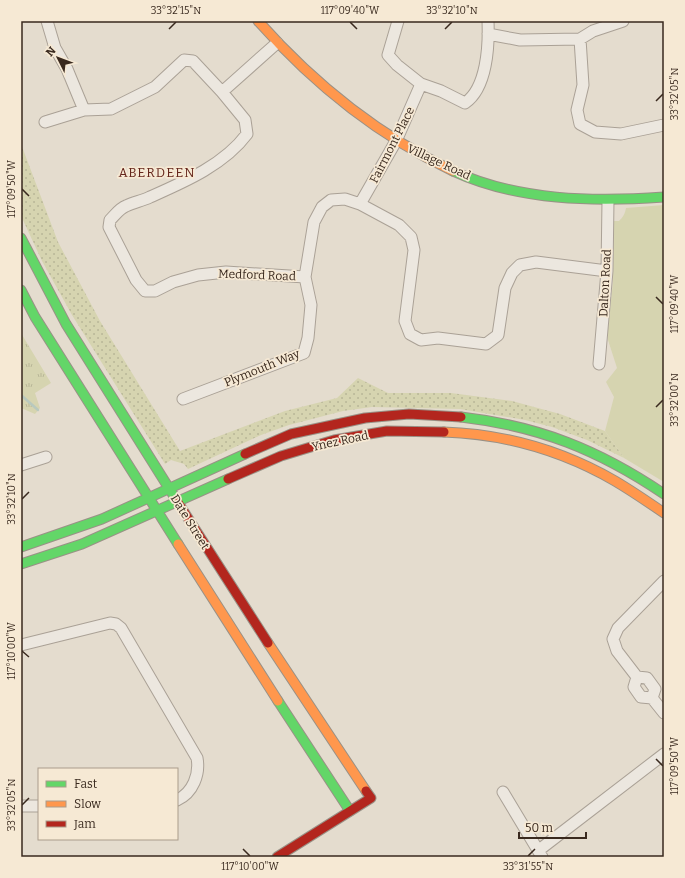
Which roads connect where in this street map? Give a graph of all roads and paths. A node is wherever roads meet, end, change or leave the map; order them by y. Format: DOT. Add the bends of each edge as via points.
graph roads {
  1 [pos="47,21"];
  2 [pos="258,21"];
  3 [pos="398,21"];
  4 [pos="488,21"];
  5 [pos="624,21"];
  6 [pos="488,34"];
  7 [pos="580,39"];
  8 [pos="277,43"];
  9 [pos="421,84"];
  10 [pos="222,92"];
  11 [pos="84,110"];
  12 [pos="45,122"];
  13 [pos="664,125"];
  14 [pos="396,142"];
  15 [pos="664,197"];
  16 [pos="608,201"];
  17 [pos="360,204"];
  18 [pos="21,238"];
  19 [pos="607,271"];
  20 [pos="305,277"];
  21 [pos="21,290"];
  22 [pos="599,364"];
  23 [pos="183,399"];
  24 [pos="46,457"];
  25 [pos="21,465"];
  26 [pos="169,488"];
  27 [pos="664,494"];
  28 [pos="149,497"];
  29 [pos="178,502"];
  30 [pos="157,511"];
  31 [pos="664,514"];
  32 [pos="21,547"];
  33 [pos="21,564"];
  34 [pos="664,581"];
  35 [pos="21,645"];
  36 [pos="664,714"];
  37 [pos="664,754"];
  38 [pos="503,792"];
  39 [pos="178,799"];
  40 [pos="21,806"];
  41 [pos="38,806"];
  42 [pos="350,811"];
  43 [pos="541,853"];
  44 [pos="277,857"];
  1 -- 11 [label="street" via="55,48"];
  2 -- 8 [label="main road, Village Road"];
  3 -- 9 [label="street" via="388,56"];
  4 -- 6 [label="street"];
  5 -- 7 [label="street" via="592,31"];
  6 -- 7 [label="street" via="520,40"];
  6 -- 9 [label="street" via="481,85 465,103"];
  7 -- 13 [label="street" via="583,85 577,110 580,124 595,132 621,134"];
  8 -- 10 [label="street"];
  8 -- 14 [label="main road, Village Road" via="296,64 344,105"];
  9 -- 14 [label="street, Fairmont Place"];
  10 -- 11 [label="street" via="193,62 184,60 155,87 111,109"];
  10 -- 20 [label="street, Medford Road" via="244,120 247,134 237,148 182,182 125,206 110,220 109,227 136,280 145,291 155,291 173,282 198,275 226,272"];
  11 -- 12 [label="street"];
  14 -- 16 [label="main road, Village Road" via="466,177 498,186 568,199"];
  14 -- 17 [label="street, Fairmont Place"];
  15 -- 16 [label="main road, Village Road"];
  16 -- 19 [label="street, Dalton Road"];
  17 -- 19 [label="street" via="399,225 411,237 414,250 405,321 410,334 421,340 438,338 486,344 498,335 505,288 512,273 520,265 536,262"];
  17 -- 20 [label="street, Plymouth Way" via="345,199 331,200 322,207 314,222"];
  18 -- 26 [label="main road, Date Street" via="66,324"];
  19 -- 22 [label="street, Dalton Road"];
  20 -- 23 [label="street, Plymouth Way" via="311,305 304,353"];
  21 -- 28 [label="main road, Date Street" via="50,341"];
  24 -- 25 [label="street"];
  26 -- 27 [label="main road, Ynez Road" via="290,434 371,417 408,415 450,416 535,430 598,454 631,471"];
  26 -- 28 [label="main road, Ynez Road"];
  26 -- 29 [label="main road, Date Street"];
  28 -- 30 [label="main road, Date Street"];
  28 -- 32 [label="main road, Ynez Road" via="77,529"];
  29 -- 30 [label="main road, Ynez Road"];
  29 -- 31 [label="main road, Ynez Road" via="281,456 334,440 387,431 446,432 503,438 560,455 615,480"];
  29 -- 42 [label="main road, Date Street" via="245,609 371,798"];
  30 -- 33 [label="main road, Ynez Road" via="82,544"];
  30 -- 42 [label="main road, Date Street"];
  34 -- 36 [label="street" via="618,628 613,639 617,651 637,677 648,678 655,689 652,698"];
  35 -- 39 [label="street" via="110,622 121,628 197,758 198,766 193,785"];
  37 -- 43 [label="street"];
  38 -- 43 [label="street"];
  40 -- 41 [label="street"];
  42 -- 44 [label="main road"];
}
